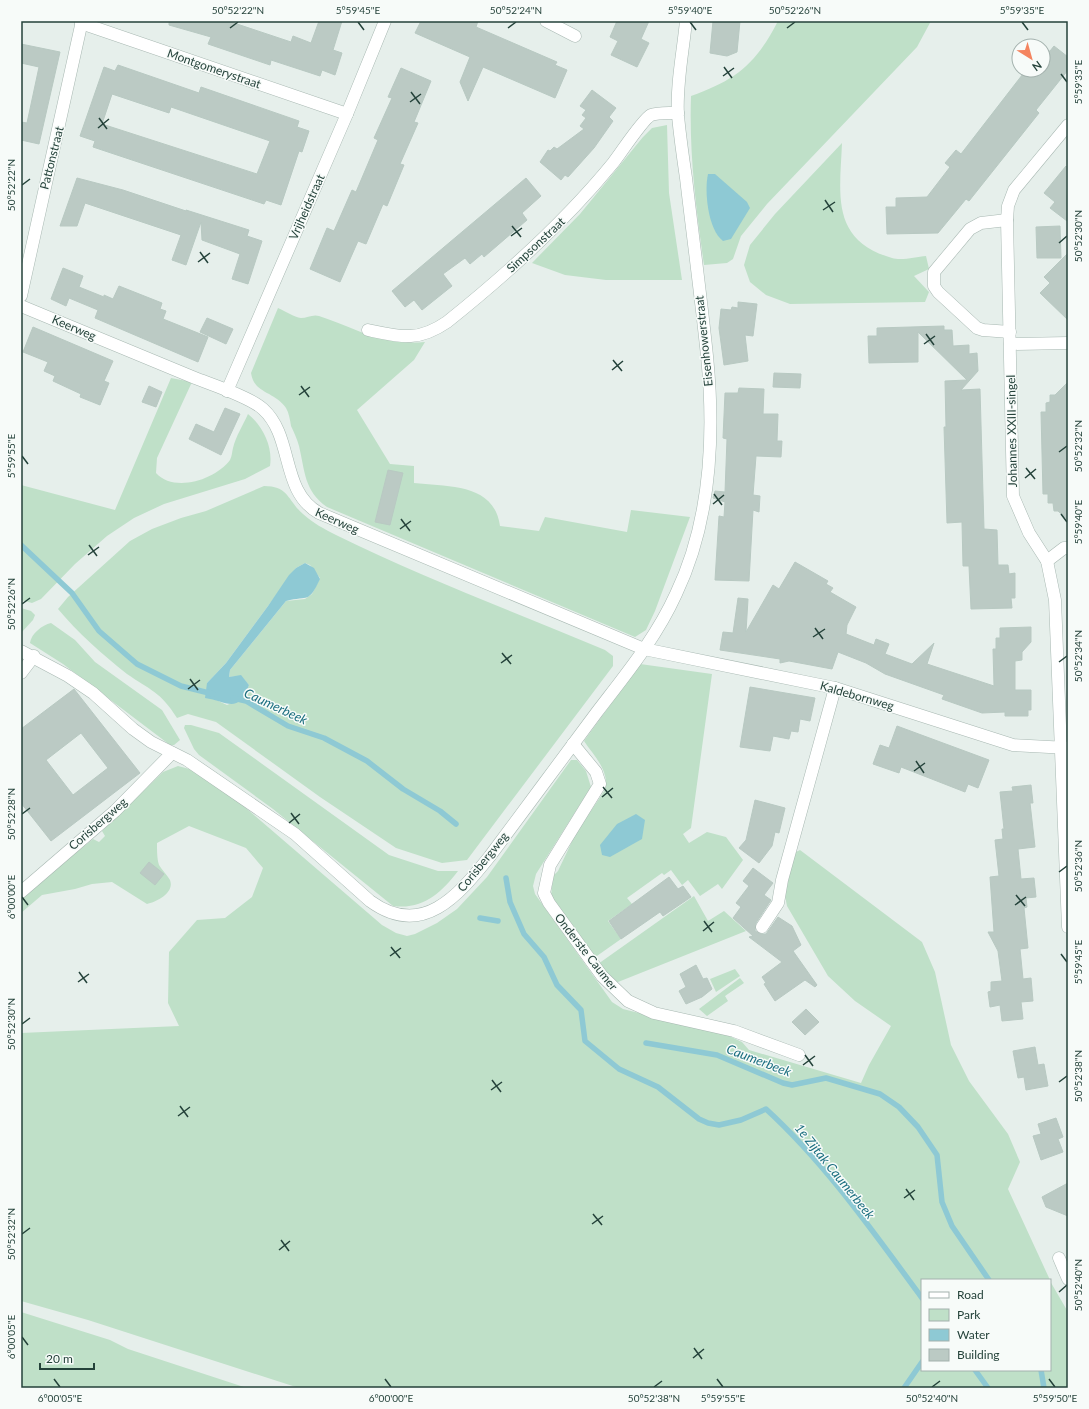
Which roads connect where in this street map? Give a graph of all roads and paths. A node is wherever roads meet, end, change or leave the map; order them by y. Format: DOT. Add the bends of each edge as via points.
graph roads {
  1 [pos="385,21"];
  2 [pos="546,21"];
  3 [pos="686,21"];
  4 [pos="82,22"];
  5 [pos="575,36"];
  6 [pos="678,113"];
  7 [pos="347,114"];
  8 [pos="1068,125"];
  9 [pos="1007,220"];
  10 [pos="21,296"];
  11 [pos="21,306"];
  12 [pos="368,330"];
  13 [pos="1010,338"];
  14 [pos="1068,344"];
  15 [pos="227,391"];
  16 [pos="1068,548"];
  17 [pos="1047,561"];
  18 [pos="644,650"];
  19 [pos="21,651"];
  20 [pos="34,656"];
  21 [pos="21,673"];
  22 [pos="835,688"];
  23 [pos="573,744"];
  24 [pos="1065,749"];
  25 [pos="172,753"];
  26 [pos="21,892"];
  27 [pos="762,927"];
  28 [pos="1068,927"];
  29 [pos="799,1055"];
  30 [pos="1059,1258"];
  31 [pos="1068,1279"];
  1 -- 7 [label="street, Vrijheidstraat"];
  2 -- 5 [label="street"];
  3 -- 6 [label="street, Eisenhowerstraat"];
  4 -- 7 [label="street, Montgomerystraat"];
  4 -- 10 [label="street, Pattonstraat"];
  6 -- 12 [label="street, Simpsonstraat" via="651,115 590,192 551,233 433,332 415,336 394,336"];
  6 -- 18 [label="street, Eisenhowerstraat" via="707,357 711,442 701,520 690,557 677,592"];
  7 -- 15 [label="street, Vrijheidstraat"];
  8 -- 9 [label="street, Johannes XXIII-singel" via="1014,190 1008,206"];
  9 -- 13 [label="street, Johannes XXIII-singel"];
  9 -- 13 [label="street" via="981,222 970,229 938,266 933,279 938,292 977,328"];
  11 -- 15 [label="street, Keerweg"];
  13 -- 14 [label="street"];
  13 -- 17 [label="street, Johannes XXIII-singel" via="1013,496 1029,533"];
  15 -- 18 [label="street, Keerweg" via="253,403 270,416 278,430 298,494 307,507"];
  16 -- 17 [label="street" via="1064,548"];
  17 -- 24 [label="street, Johannes XXIII-singel" via="1055,600"];
  18 -- 22 [label="street, Kaldebornweg"];
  18 -- 23 [label="street, Corisbergweg"];
  19 -- 20 [label="street, Corisbergweg"];
  20 -- 21 [label="street"];
  20 -- 25 [label="street, Corisbergweg" via="68,676 133,729"];
  22 -- 24 [label="street, Kaldebornweg" via="1013,745"];
  22 -- 27 [label="street" via="782,880 778,903"];
  23 -- 25 [label="street, Corisbergweg" via="460,892 436,909 410,916 397,916 383,911 295,834 187,760"];
  23 -- 29 [label="street, Onderste Caumer" via="596,772 600,784 550,865 544,893 602,976 628,1001 654,1013 734,1031"];
  24 -- 28 [label="street, Johannes XXIII-singel"];
  25 -- 26 [label="street, Corisbergweg" via="115,811"];
  30 -- 31 [label="street"];
}
